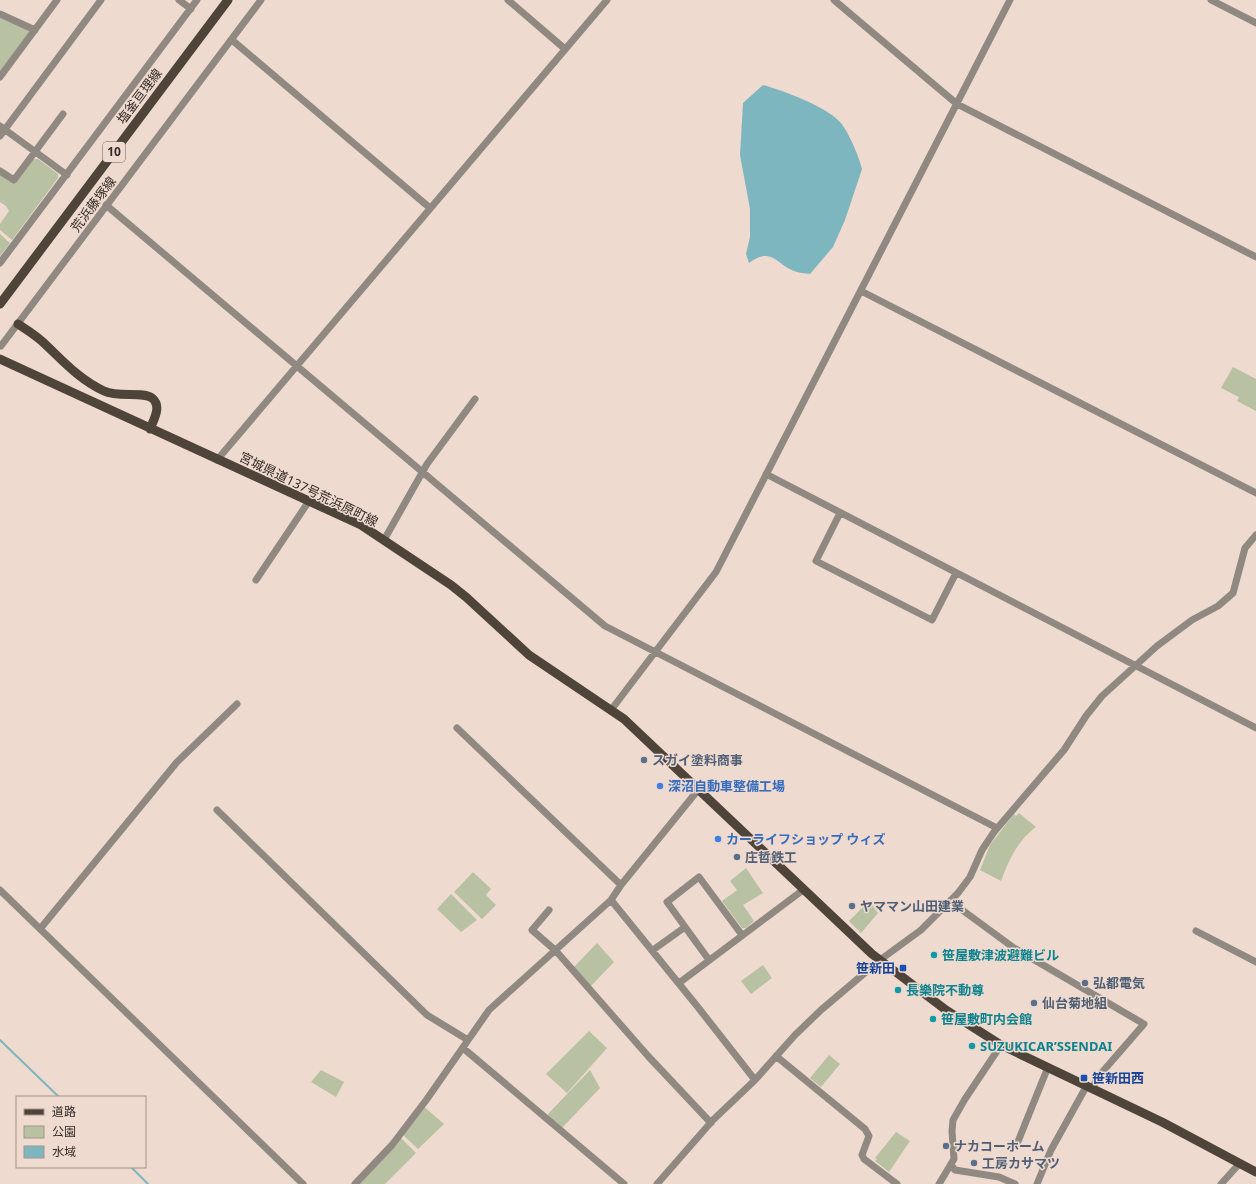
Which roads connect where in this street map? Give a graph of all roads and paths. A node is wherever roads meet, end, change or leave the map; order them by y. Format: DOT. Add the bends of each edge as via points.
graph roads {
  1 [pos="57,0"];
  2 [pos="102,0"];
  3 [pos="179,0"];
  4 [pos="198,0"];
  5 [pos="228,0"];
  6 [pos="262,0"];
  7 [pos="508,0"];
  8 [pos="607,0"];
  9 [pos="834,0"];
  10 [pos="1010,0"];
  11 [pos="1211,0"];
  12 [pos="191,9"];
  13 [pos="0,14"];
  14 [pos="1256,23"];
  15 [pos="35,30"];
  16 [pos="232,40"];
  17 [pos="565,49"];
  18 [pos="0,77"];
  19 [pos="957,104"];
  20 [pos="63,114"];
  21 [pos="3,127"];
  22 [pos="0,136"];
  23 [pos="35,152"];
  24 [pos="0,171"];
  25 [pos="67,175"];
  26 [pos="106,206"];
  27 [pos="430,208"];
  28 [pos="1256,257"];
  29 [pos="0,263"];
  30 [pos="861,291"];
  31 [pos="0,304"];
  32 [pos="18,324"];
  33 [pos="1,346"];
  34 [pos="0,359"];
  35 [pos="297,365"];
  36 [pos="475,400"];
  37 [pos="150,429"];
  38 [pos="217,460"];
  39 [pos="766,474"];
  40 [pos="1256,493"];
  41 [pos="309,501"];
  42 [pos="840,513"];
  43 [pos="1256,536"];
  44 [pos="384,540"];
  45 [pos="956,573"];
  46 [pos="256,580"];
  47 [pos="655,653"];
  48 [pos="1134,665"];
  49 [pos="237,704"];
  50 [pos="611,710"];
  51 [pos="457,728"];
  52 [pos="1256,728"];
  53 [pos="698,790"];
  54 [pos="217,810"];
  55 [pos="997,828"];
  56 [pos="621,885"];
  57 [pos="0,890"];
  58 [pos="803,890"];
  59 [pos="611,900"];
  60 [pos="950,902"];
  61 [pos="549,910"];
  62 [pos="685,927"];
  63 [pos="40,929"];
  64 [pos="1196,932"];
  65 [pos="742,935"];
  66 [pos="653,950"];
  67 [pos="556,951"];
  68 [pos="709,960"];
  69 [pos="880,960"];
  70 [pos="1256,962"];
  71 [pos="679,983"];
  72 [pos="468,1040"];
  73 [pos="1001,1045"];
  74 [pos="463,1048"];
  75 [pos="776,1056"];
  76 [pos="1046,1072"];
  77 [pos="755,1080"];
  78 [pos="1089,1088"];
  79 [pos="708,1126"];
  80 [pos="1017,1144"];
  81 [pos="1240,1163"];
  82 [pos="951,1165"];
  83 [pos="1256,1172"];
  84 [pos="303,1184"];
  85 [pos="355,1184"];
  86 [pos="624,1184"];
  87 [pos="657,1184"];
  88 [pos="897,1184"];
  89 [pos="939,1184"];
  90 [pos="1015,1184"];
  91 [pos="1037,1184"];
  92 [pos="1222,1184"];
  1 -- 15 [label="street"];
  2 -- 21 [label="street"];
  3 -- 12 [label="street"];
  4 -- 12 [label="street"];
  5 -- 31 [label="main road, 塩釜亘理線 / 10"];
  6 -- 16 [label="street, 荒浜藤塚線"];
  7 -- 17 [label="street"];
  8 -- 17 [label="street"];
  9 -- 19 [label="street"];
  10 -- 19 [label="street"];
  11 -- 14 [label="street"];
  12 -- 25 [label="street"];
  13 -- 15 [label="street"];
  15 -- 18 [label="street"];
  16 -- 26 [label="street, 荒浜藤塚線"];
  16 -- 27 [label="street"];
  17 -- 27 [label="street"];
  19 -- 28 [label="street"];
  19 -- 30 [label="street"];
  20 -- 23 [label="street"];
  21 -- 22 [label="street"];
  21 -- 23 [label="street"];
  23 -- 24 [label="street" via="14,180"];
  23 -- 25 [label="street"];
  25 -- 29 [label="street"];
  26 -- 32 [label="street, 荒浜藤塚線"];
  26 -- 35 [label="street"];
  27 -- 35 [label="street"];
  30 -- 39 [label="street"];
  30 -- 40 [label="street"];
  32 -- 33 [label="street, 荒浜藤塚線"];
  32 -- 37 [label="main road" via="44,343 75,374 97,388 115,395 151,397 157,409"];
  34 -- 37 [label="main road, 宮城県道137号荒浜原町線"];
  35 -- 38 [label="street"];
  35 -- 47 [label="street" via="605,626"];
  36 -- 44 [label="street" via="428,463"];
  37 -- 38 [label="main road, 宮城県道137号荒浜原町線"];
  38 -- 41 [label="main road, 宮城県道137号荒浜原町線"];
  39 -- 42 [label="street"];
  39 -- 47 [label="street" via="716,572"];
  41 -- 44 [label="main road, 宮城県道137号荒浜原町線" via="361,525"];
  41 -- 46 [label="street"];
  42 -- 45 [label="street"];
  42 -- 45 [label="street" via="816,561 932,620"];
  43 -- 48 [label="street" via="1245,548 1232,593 1218,606 1192,620"];
  44 -- 50 [label="main road, 宮城県道137号荒浜原町線" via="466,597 529,655"];
  45 -- 48 [label="street"];
  47 -- 50 [label="street"];
  47 -- 55 [label="street"];
  48 -- 52 [label="street"];
  48 -- 55 [label="street" via="1102,696 1064,750"];
  49 -- 63 [label="street" via="177,762"];
  50 -- 53 [label="main road, 宮城県道137号荒浜原町線" via="624,719"];
  51 -- 56 [label="street"];
  53 -- 56 [label="street"];
  53 -- 58 [label="main road, 宮城県道137号荒浜原町線"];
  54 -- 72 [label="street" via="427,1015"];
  55 -- 60 [label="street" via="982,850 970,877"];
  56 -- 59 [label="street"];
  57 -- 63 [label="street"];
  58 -- 65 [label="street"];
  58 -- 69 [label="main road, 宮城県道137号荒浜原町線"];
  59 -- 66 [label="street"];
  59 -- 67 [label="street"];
  60 -- 69 [label="street" via="921,930"];
  60 -- 78 [label="street" via="1014,948 1144,1024"];
  61 -- 67 [label="street" via="532,930"];
  62 -- 65 [label="street" via="667,902 699,877"];
  62 -- 66 [label="street"];
  62 -- 68 [label="street"];
  63 -- 84 [label="street"];
  64 -- 70 [label="street"];
  65 -- 68 [label="street"];
  66 -- 71 [label="street"];
  67 -- 72 [label="street" via="494,1005"];
  67 -- 79 [label="street"];
  68 -- 71 [label="street"];
  69 -- 73 [label="main road, 宮城県道137号荒浜原町線" via="946,1010"];
  69 -- 75 [label="street" via="821,1010"];
  71 -- 77 [label="street"];
  72 -- 74 [label="street"];
  73 -- 78 [label="main road, 宮城県道137号荒浜原町線"];
  73 -- 82 [label="street" via="954,1120 954,1159"];
  74 -- 85 [label="street" via="392,1145"];
  74 -- 86 [label="street"];
  75 -- 77 [label="street"];
  75 -- 88 [label="street" via="865,1129 869,1136 862,1155 864,1159"];
  76 -- 80 [label="street"];
  77 -- 79 [label="street"];
  78 -- 81 [label="main road, 宮城県道137号荒浜原町線" via="1162,1122"];
  78 -- 91 [label="street" via="1054,1145"];
  79 -- 87 [label="street"];
  81 -- 83 [label="main road, 宮城県道137号荒浜原町線"];
  81 -- 92 [label="street"];
  82 -- 89 [label="street"];
  82 -- 90 [label="street" via="955,1170 999,1177"];
}
